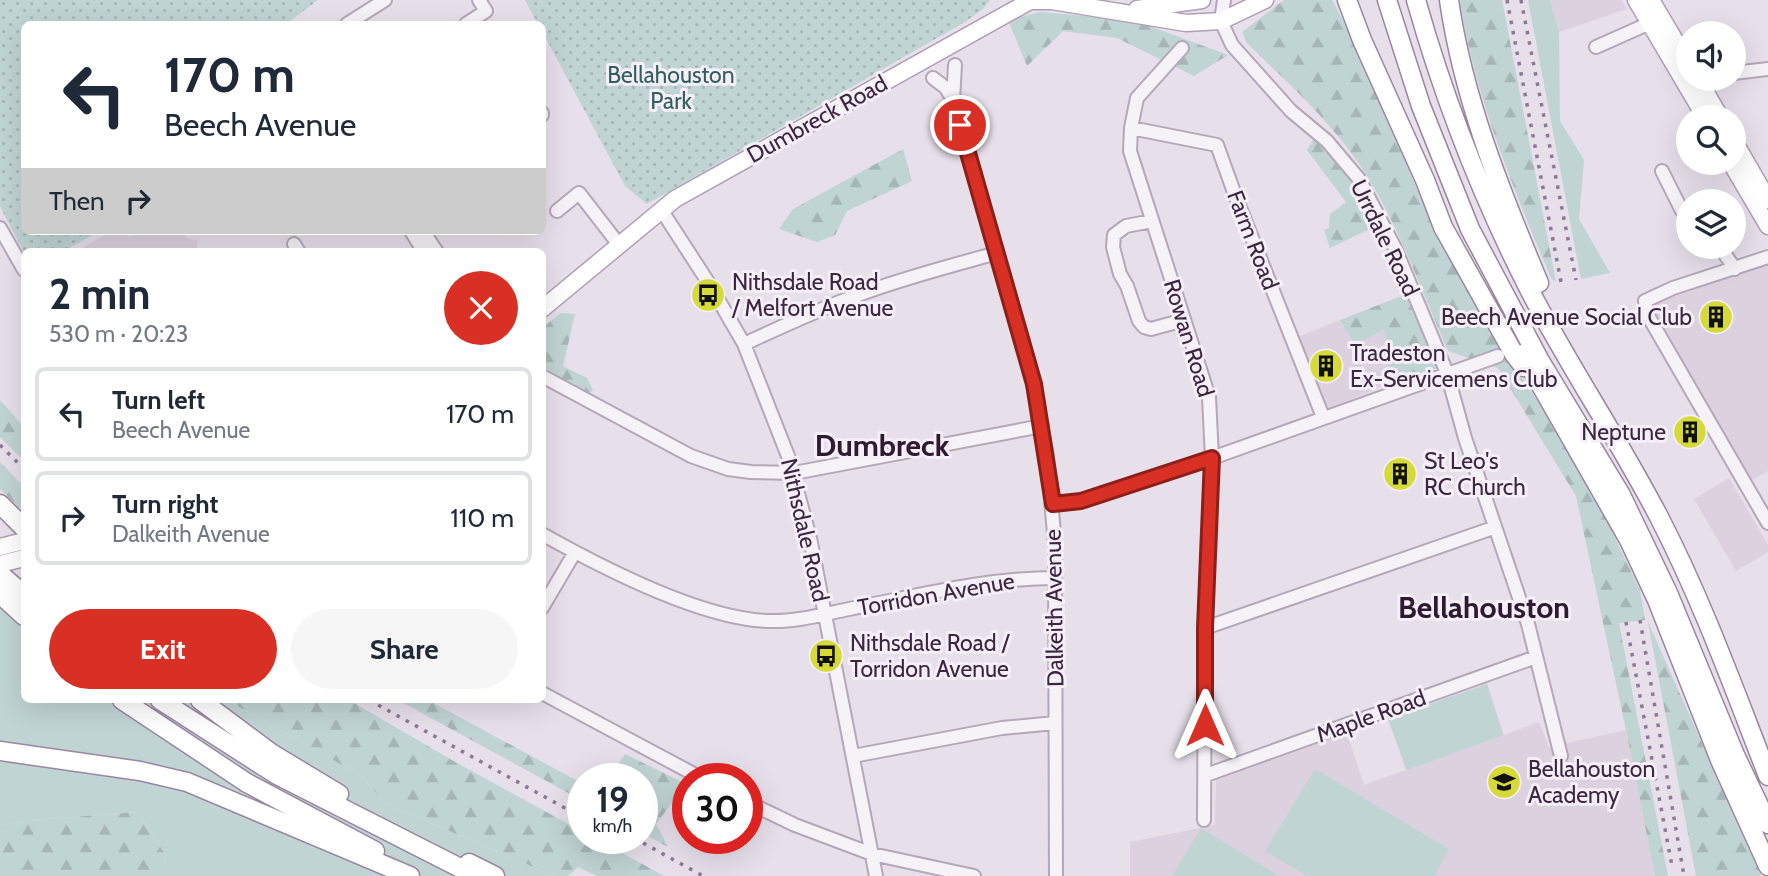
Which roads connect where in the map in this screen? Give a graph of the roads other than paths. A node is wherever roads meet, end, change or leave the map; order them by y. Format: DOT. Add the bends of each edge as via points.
graph roads {
  1 [pos="385,0"];
  2 [pos="479,0"];
  3 [pos="1202,0"];
  4 [pos="1224,0"];
  5 [pos="1265,0"];
  6 [pos="1342,0"];
  7 [pos="1347,0"];
  8 [pos="1387,0"];
  9 [pos="1416,0"];
  10 [pos="1449,0"];
  11 [pos="1636,0"];
  12 [pos="1651,0"];
  13 [pos="1121,10"];
  14 [pos="1354,18"];
  15 [pos="352,21"];
  16 [pos="471,21"];
  17 [pos="1221,21"];
  18 [pos="1650,23"];
  19 [pos="1676,42"];
  20 [pos="1596,47"];
  21 [pos="1182,48"];
  22 [pos="955,65"];
  23 [pos="1768,69"];
  24 [pos="1746,72"];
  25 [pos="933,78"];
  26 [pos="953,100"];
  27 [pos="1698,105"];
  28 [pos="1131,128"];
  29 [pos="1746,164"];
  30 [pos="1662,171"];
  31 [pos="1758,186"];
  32 [pos="1676,199"];
  33 [pos="1768,200"];
  34 [pos="557,211"];
  35 [pos="662,211"];
  36 [pos="1152,221"];
  37 [pos="1768,226"];
  38 [pos="0,228"];
  39 [pos="1470,229"];
  40 [pos="620,246"];
  41 [pos="997,253"];
  42 [pos="1768,257"];
  43 [pos="1728,259"];
  44 [pos="21,266"];
  45 [pos="1735,269"];
  46 [pos="546,306"];
  47 [pos="1184,320"];
  48 [pos="744,344"];
  49 [pos="1498,356"];
  50 [pos="1447,373"];
  51 [pos="546,378"];
  52 [pos="1542,389"];
  53 [pos="1593,400"];
  54 [pos="1323,417"];
  55 [pos="1042,425"];
  56 [pos="1212,458"];
  57 [pos="794,473"];
  58 [pos="0,504"];
  59 [pos="1053,504"];
  60 [pos="1768,523"];
  61 [pos="1493,528"];
  62 [pos="546,536"];
  63 [pos="21,539"];
  64 [pos="21,542"];
  65 [pos="21,544"];
  66 [pos="0,547"];
  67 [pos="575,552"];
  68 [pos="0,564"];
  69 [pos="0,574"];
  70 [pos="1055,578"];
  71 [pos="21,592"];
  72 [pos="0,594"];
  73 [pos="546,601"];
  74 [pos="21,613"];
  75 [pos="825,614"];
  76 [pos="1205,628"];
  77 [pos="1536,657"];
  78 [pos="546,695"];
  79 [pos="127,703"];
  80 [pos="165,703"];
  81 [pos="204,703"];
  82 [pos="1055,723"];
  83 [pos="1748,724"];
  84 [pos="0,751"];
  85 [pos="853,756"];
  86 [pos="1561,756"];
  87 [pos="1768,757"];
  88 [pos="673,763"];
  89 [pos="1206,775"];
  90 [pos="1768,776"];
  91 [pos="763,810"];
  92 [pos="1204,820"];
  93 [pos="1768,824"];
  94 [pos="872,854"];
  95 [pos="1768,866"];
  96 [pos="410,876"];
  97 [pos="425,876"];
  98 [pos="476,876"];
  99 [pos="495,876"];
  100 [pos="876,876"];
  101 [pos="974,876"];
  102 [pos="1056,876"];
  1 -- 15 [label="street"];
  2 -- 16 [label="street" via="486,11"];
  3 -- 13 [label="main road, Dumbreck Road"];
  4 -- 17 [label="street"];
  5 -- 17 [label="main road, Dumbreck Road"];
  6 -- 14 [label="highway"];
  7 -- 14 [label="highway"];
  8 -- 39 [label="highway" via="1421,106"];
  9 -- 53 [label="highway" via="1488,198 1531,291"];
  10 -- 53 [label="highway" via="1489,156 1540,286"];
  11 -- 18 [label="main road"];
  12 -- 19 [label="main road"];
  13 -- 17 [label="main road, Dumbreck Road" via="1186,23"];
  13 -- 35 [label="main road, Dumbreck Road" via="1030,1 725,171"];
  14 -- 52 [label="highway" via="1443,227 1514,354"];
  17 -- 50 [label="street, Urrdale Road" via="1232,45 1359,179 1395,248"];
  18 -- 20 [label="street"];
  18 -- 27 [label="main road"];
  21 -- 28 [label="street, Rowan Road" via="1137,98"];
  22 -- 26 [label="street, Dalkeith Avenue"];
  23 -- 24 [label="street"];
  25 -- 26 [label="street, Dalkeith Avenue"];
  26 -- 41 [label="street, Dalkeith Avenue"];
  28 -- 36 [label="street, Rowan Road" via="1130,151"];
  28 -- 54 [label="street, Farm Road" via="1217,145"];
  29 -- 31 [label="main road"];
  30 -- 32 [label="street"];
  31 -- 33 [label="main road"];
  31 -- 37 [label="main road"];
  34 -- 40 [label="street" via="579,193"];
  35 -- 40 [label="main road, Dumbreck Road"];
  35 -- 48 [label="street, Nithsdale Road"];
  36 -- 47 [label="street, Rowan Road"];
  36 -- 47 [label="street" via="1126,226 1114,235 1120,274 1144,327 1151,330"];
  38 -- 44 [label="street"];
  39 -- 52 [label="highway" via="1478,264"];
  39 -- 93 [label="highway" via="1540,361 1621,495"];
  40 -- 46 [label="main road, Dumbreck Road"];
  41 -- 48 [label="street" via="858,294"];
  41 -- 55 [label="street, Dalkeith Avenue"];
  42 -- 45 [label="street"];
  43 -- 45 [label="street"];
  45 -- 60 [label="street" via="1645,301 1647,314"];
  47 -- 56 [label="street, Rowan Road" via="1209,397"];
  48 -- 57 [label="street, Nithsdale Road"];
  49 -- 50 [label="street"];
  50 -- 54 [label="street"];
  50 -- 61 [label="street, Urrdale Road"];
  51 -- 57 [label="street" via="707,463 751,472"];
  52 -- 95 [label="highway" via="1629,540"];
  53 -- 83 [label="highway" via="1660,518"];
  54 -- 56 [label="street"];
  55 -- 57 [label="street"];
  55 -- 59 [label="street, Dalkeith Avenue"];
  56 -- 59 [label="street" via="1081,501"];
  56 -- 76 [label="street, Rowan Road"];
  57 -- 75 [label="street, Nithsdale Road"];
  58 -- 63 [label="highway"];
  59 -- 70 [label="street, Dalkeith Avenue"];
  61 -- 76 [label="street"];
  61 -- 77 [label="street, Urrdale Road"];
  62 -- 67 [label="street, Torridon Avenue"];
  64 -- 66 [label="main road"];
  65 -- 68 [label="main road"];
  67 -- 73 [label="street"];
  67 -- 75 [label="street, Torridon Avenue" via="678,600 733,617 769,621"];
  69 -- 71 [label="highway"];
  70 -- 75 [label="street, Torridon Avenue" via="986,583"];
  70 -- 82 [label="street, Dalkeith Avenue"];
  72 -- 74 [label="highway"];
  75 -- 85 [label="street, Nithsdale Road"];
  76 -- 89 [label="street, Rowan Road"];
  77 -- 86 [label="street, Urrdale Road"];
  77 -- 89 [label="street, Maple Road"];
  78 -- 88 [label="street"];
  79 -- 97 [label="highway" via="247,783"];
  80 -- 98 [label="highway" via="277,775"];
  81 -- 99 [label="highway" via="317,782"];
  82 -- 85 [label="street" via="1002,728"];
  82 -- 102 [label="street, Dalkeith Avenue"];
  83 -- 87 [label="highway"];
  83 -- 90 [label="highway"];
  84 -- 96 [label="highway" via="187,782"];
  85 -- 94 [label="street, Nithsdale Road"];
  89 -- 92 [label="street, Rowan Road"];
  91 -- 94 [label="street"];
  94 -- 100 [label="street, Nithsdale Road"];
  94 -- 101 [label="street"];
}
